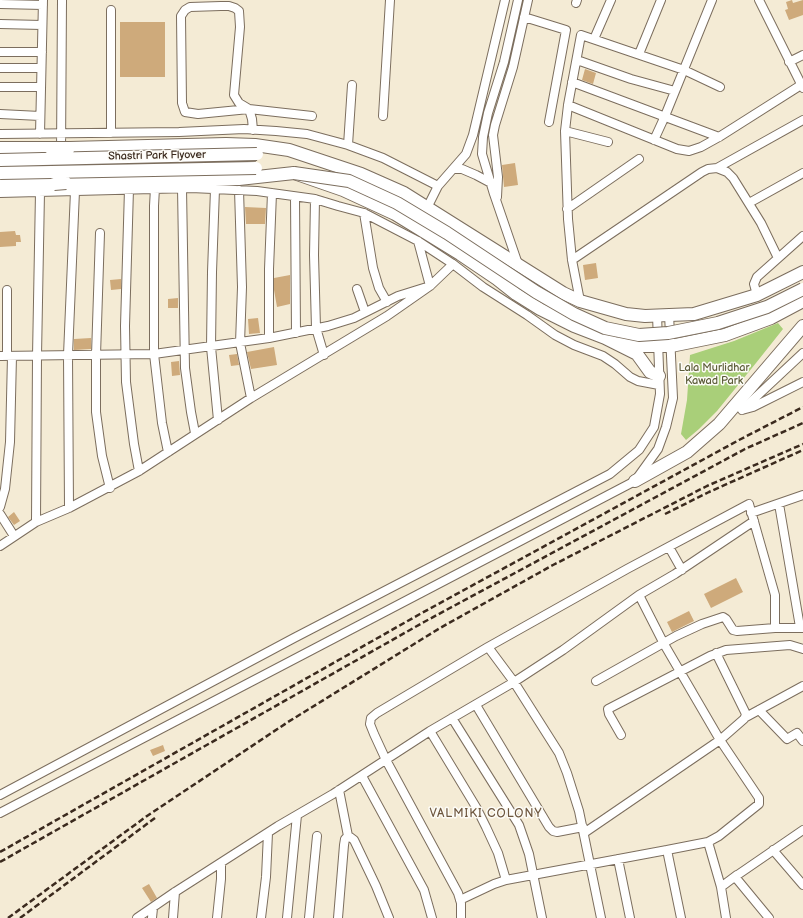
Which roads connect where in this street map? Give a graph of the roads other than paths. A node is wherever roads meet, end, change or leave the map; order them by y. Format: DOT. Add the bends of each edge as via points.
graph roads {
  1 [pos="62,0"];
  2 [pos="390,0"];
  3 [pos="505,0"];
  4 [pos="518,0"];
  5 [pos="528,0"];
  6 [pos="611,0"];
  7 [pos="661,0"];
  8 [pos="712,0"];
  9 [pos="759,0"];
  10 [pos="43,2"];
  11 [pos="0,4"];
  12 [pos="111,10"];
  13 [pos="524,17"];
  14 [pos="0,24"];
  15 [pos="42,25"];
  16 [pos="594,39"];
  17 [pos="0,52"];
  18 [pos="42,52"];
  19 [pos="639,54"];
  20 [pos="803,55"];
  21 [pos="577,60"];
  22 [pos="789,62"];
  23 [pos="0,68"];
  24 [pos="41,68"];
  25 [pos="684,70"];
  26 [pos="572,82"];
  27 [pos="352,85"];
  28 [pos="802,86"];
  29 [pos="0,87"];
  30 [pos="41,87"];
  31 [pos="720,87"];
  32 [pos="675,91"];
  33 [pos="568,105"];
  34 [pos="249,109"];
  35 [pos="479,110"];
  36 [pos="488,113"];
  37 [pos="0,114"];
  38 [pos="40,116"];
  39 [pos="312,116"];
  40 [pos="383,116"];
  41 [pos="665,116"];
  42 [pos="803,120"];
  43 [pos="549,122"];
  44 [pos="253,130"];
  45 [pos="565,131"];
  46 [pos="111,133"];
  47 [pos="0,134"];
  48 [pos="40,134"];
  49 [pos="60,134"];
  50 [pos="719,136"];
  51 [pos="654,140"];
  52 [pos="608,142"];
  53 [pos="348,145"];
  54 [pos="0,148"];
  55 [pos="639,158"];
  56 [pos="0,160"];
  57 [pos="314,160"];
  58 [pos="717,168"];
  59 [pos="453,169"];
  60 [pos="0,173"];
  61 [pos="294,173"];
  62 [pos="803,173"];
  63 [pos="491,183"];
  64 [pos="0,185"];
  65 [pos="438,186"];
  66 [pos="64,187"];
  67 [pos="155,188"];
  68 [pos="182,188"];
  69 [pos="129,189"];
  70 [pos="215,189"];
  71 [pos="239,190"];
  72 [pos="40,192"];
  73 [pos="0,193"];
  74 [pos="272,193"];
  75 [pos="295,197"];
  76 [pos="315,199"];
  77 [pos="496,202"];
  78 [pos="749,203"];
  79 [pos="427,208"];
  80 [pos="567,209"];
  81 [pos="364,213"];
  82 [pos="100,233"];
  83 [pos="803,236"];
  84 [pos="418,241"];
  85 [pos="778,258"];
  86 [pos="572,260"];
  87 [pos="453,264"];
  88 [pos="518,264"];
  89 [pos="803,272"];
  90 [pos="430,286"];
  91 [pos="356,289"];
  92 [pos="803,289"];
  93 [pos="7,290"];
  94 [pos="757,295"];
  95 [pos="580,301"];
  96 [pos="803,301"];
  97 [pos="387,302"];
  98 [pos="365,312"];
  99 [pos="663,315"];
  100 [pos="803,326"];
  101 [pos="316,328"];
  102 [pos="296,333"];
  103 [pos="269,338"];
  104 [pos="605,338"];
  105 [pos="240,342"];
  106 [pos="659,345"];
  107 [pos="671,346"];
  108 [pos="211,347"];
  109 [pos="186,351"];
  110 [pos="803,353"];
  111 [pos="125,354"];
  112 [pos="154,354"];
  113 [pos="68,355"];
  114 [pos="96,355"];
  115 [pos="324,355"];
  116 [pos="6,356"];
  117 [pos="37,356"];
  118 [pos="659,380"];
  119 [pos="803,382"];
  120 [pos="251,398"];
  121 [pos="738,409"];
  122 [pos="218,420"];
  123 [pos="195,433"];
  124 [pos="639,450"];
  125 [pos="168,452"];
  126 [pos="652,458"];
  127 [pos="139,471"];
  128 [pos="635,481"];
  129 [pos="110,488"];
  130 [pos="803,495"];
  131 [pos="779,504"];
  132 [pos="0,507"];
  133 [pos="69,508"];
  134 [pos="0,514"];
  135 [pos="753,517"];
  136 [pos="36,522"];
  137 [pos="14,536"];
  138 [pos="0,546"];
  139 [pos="669,547"];
  140 [pos="682,570"];
  141 [pos="638,595"];
  142 [pos="801,627"];
  143 [pos="775,628"];
  144 [pos="664,644"];
  145 [pos="488,647"];
  146 [pos="803,649"];
  147 [pos="716,653"];
  148 [pos="680,671"];
  149 [pos="596,681"];
  150 [pos="514,682"];
  151 [pos="803,686"];
  152 [pos="476,705"];
  153 [pos="759,710"];
  154 [pos="746,717"];
  155 [pos="452,718"];
  156 [pos="430,732"];
  157 [pos="621,735"];
  158 [pos="720,740"];
  159 [pos="803,741"];
  160 [pos="386,760"];
  161 [pos="362,776"];
  162 [pos="339,790"];
  163 [pos="0,795"];
  164 [pos="0,813"];
  165 [pos="297,815"];
  166 [pos="583,830"];
  167 [pos="803,830"];
  168 [pos="268,833"];
  169 [pos="317,836"];
  170 [pos="348,836"];
  171 [pos="708,842"];
  172 [pos="667,850"];
  173 [pos="773,850"];
  174 [pos="618,859"];
  175 [pos="221,863"];
  176 [pos="590,864"];
  177 [pos="534,874"];
  178 [pos="737,875"];
  179 [pos="506,880"];
  180 [pos="803,884"];
  181 [pos="721,888"];
  182 [pos="175,892"];
  183 [pos="460,900"];
  184 [pos="144,917"];
  185 [pos="174,918"];
  186 [pos="217,918"];
  187 [pos="261,918"];
  188 [pos="287,918"];
  189 [pos="309,918"];
  190 [pos="337,918"];
  191 [pos="389,918"];
  192 [pos="432,918"];
  193 [pos="461,918"];
  194 [pos="542,918"];
  195 [pos="601,918"];
  196 [pos="630,918"];
  197 [pos="681,918"];
  198 [pos="726,918"];
  199 [pos="769,918"];
  1 -- 49 [label="street"];
  2 -- 40 [label="street"];
  3 -- 35 [label="street"];
  4 -- 36 [label="street" via="504,62"];
  5 -- 13 [label="street"];
  6 -- 16 [label="street"];
  7 -- 19 [label="street"];
  8 -- 25 [label="street"];
  9 -- 22 [label="street"];
  10 -- 11 [label="street"];
  10 -- 15 [label="street"];
  12 -- 46 [label="street"];
  13 -- 43 [label="street" via="566,30"];
  13 -- 77 [label="street" via="513,67 494,126 498,177"];
  14 -- 15 [label="street"];
  15 -- 18 [label="street"];
  16 -- 19 [label="street"];
  16 -- 21 [label="street" via="582,35"];
  17 -- 18 [label="street"];
  18 -- 24 [label="street"];
  19 -- 25 [label="street"];
  20 -- 22 [label="street"];
  21 -- 26 [label="street"];
  21 -- 32 [label="street"];
  22 -- 28 [label="street"];
  23 -- 24 [label="street"];
  24 -- 30 [label="street"];
  25 -- 31 [label="street"];
  25 -- 32 [label="street"];
  26 -- 33 [label="street"];
  26 -- 41 [label="street"];
  27 -- 53 [label="street"];
  28 -- 50 [label="street"];
  29 -- 30 [label="street"];
  30 -- 38 [label="street"];
  32 -- 41 [label="street"];
  33 -- 45 [label="street"];
  33 -- 51 [label="street"];
  34 -- 34 [label="street" via="239,103 234,94 239,11 229,6 190,7 185,10 181,16 183,109 185,112 198,114"];
  34 -- 39 [label="street"];
  34 -- 44 [label="street"];
  35 -- 36 [label="street"];
  35 -- 59 [label="street" via="466,154"];
  36 -- 63 [label="street" via="482,154"];
  37 -- 38 [label="street"];
  38 -- 48 [label="street"];
  41 -- 50 [label="street"];
  41 -- 51 [label="street"];
  42 -- 58 [label="street"];
  44 -- 46 [label="street"];
  44 -- 53 [label="street" via="307,134"];
  45 -- 52 [label="street"];
  45 -- 80 [label="street"];
  46 -- 49 [label="street"];
  47 -- 48 [label="street"];
  48 -- 49 [label="street"];
  49 -- 66 [label="street"];
  50 -- 51 [label="street" via="689,151"];
  53 -- 65 [label="street" via="383,158"];
  54 -- 57 [label="highway, bridge" via="255,145 289,150"];
  55 -- 80 [label="street"];
  56 -- 57 [label="highway, Shastri Park Flyover, bridge" via="257,154"];
  57 -- 79 [label="highway" via="361,174 404,193"];
  58 -- 78 [label="street" via="727,172"];
  58 -- 86 [label="street" via="702,172"];
  59 -- 63 [label="street" via="462,169"];
  59 -- 65 [label="street"];
  60 -- 61 [label="highway, Shastri Park Flyover, bridge" via="256,168"];
  61 -- 66 [label="highway"];
  61 -- 92 [label="highway, bridge" via="349,181 397,203 536,292 605,328 639,334 668,333 718,324 767,307"];
  61 -- 104 [label="highway" via="343,190 395,214 460,254 540,309"];
  62 -- 78 [label="street"];
  63 -- 77 [label="street"];
  64 -- 66 [label="highway"];
  65 -- 79 [label="street"];
  66 -- 69 [label="street"];
  66 -- 72 [label="street"];
  66 -- 113 [label="street"];
  67 -- 68 [label="street"];
  67 -- 69 [label="street"];
  67 -- 112 [label="street"];
  68 -- 70 [label="street"];
  68 -- 109 [label="street"];
  69 -- 111 [label="street"];
  70 -- 71 [label="street"];
  70 -- 108 [label="street"];
  71 -- 74 [label="street"];
  71 -- 105 [label="street" via="242,287"];
  72 -- 73 [label="street"];
  72 -- 117 [label="street"];
  74 -- 75 [label="street"];
  74 -- 103 [label="street"];
  75 -- 76 [label="street"];
  75 -- 102 [label="street"];
  76 -- 81 [label="street"];
  76 -- 101 [label="street"];
  77 -- 88 [label="street"];
  78 -- 85 [label="street" via="764,227"];
  79 -- 88 [label="highway"];
  80 -- 86 [label="street"];
  81 -- 84 [label="street"];
  81 -- 97 [label="street" via="373,268 379,288"];
  82 -- 114 [label="street"];
  83 -- 85 [label="street"];
  84 -- 87 [label="street"];
  84 -- 90 [label="street"];
  85 -- 94 [label="street" via="757,276 754,284"];
  86 -- 95 [label="street"];
  87 -- 90 [label="street"];
  87 -- 118 [label="street" via="483,287 574,346 603,356 638,381"];
  88 -- 95 [label="highway"];
  89 -- 94 [label="highway"];
  90 -- 97 [label="street"];
  90 -- 115 [label="street"];
  91 -- 98 [label="street"];
  93 -- 116 [label="street"];
  94 -- 99 [label="highway" via="694,314"];
  95 -- 99 [label="highway" via="626,314"];
  96 -- 107 [label="highway" via="771,318 725,335"];
  97 -- 98 [label="street"];
  98 -- 101 [label="street" via="338,324"];
  99 -- 106 [label="street"];
  99 -- 107 [label="street"];
  100 -- 121 [label="highway"];
  101 -- 102 [label="street"];
  101 -- 115 [label="street"];
  102 -- 103 [label="street"];
  103 -- 105 [label="street"];
  104 -- 106 [label="highway" via="644,346"];
  104 -- 118 [label="highway" via="637,354"];
  105 -- 108 [label="street"];
  105 -- 120 [label="street"];
  106 -- 107 [label="highway"];
  106 -- 118 [label="street"];
  107 -- 126 [label="street" via="673,398 666,427"];
  108 -- 109 [label="street"];
  108 -- 122 [label="street"];
  109 -- 112 [label="street"];
  109 -- 123 [label="street" via="187,388"];
  110 -- 121 [label="street"];
  111 -- 112 [label="street"];
  111 -- 114 [label="street"];
  111 -- 127 [label="street" via="128,404"];
  112 -- 125 [label="street"];
  113 -- 114 [label="street"];
  113 -- 117 [label="street"];
  113 -- 133 [label="street"];
  114 -- 129 [label="street" via="98,436"];
  115 -- 120 [label="street"];
  116 -- 117 [label="street"];
  116 -- 132 [label="street" via="10,442 5,488"];
  117 -- 136 [label="street"];
  118 -- 124 [label="street" via="660,394 654,426"];
  119 -- 121 [label="street" via="754,408"];
  120 -- 122 [label="street"];
  121 -- 128 [label="highway" via="687,452"];
  122 -- 123 [label="street"];
  123 -- 125 [label="street"];
  124 -- 126 [label="street"];
  124 -- 163 [label="street" via="610,474"];
  125 -- 127 [label="street"];
  126 -- 128 [label="street"];
  127 -- 129 [label="street"];
  128 -- 164 [label="street"];
  129 -- 133 [label="street"];
  130 -- 131 [label="street"];
  131 -- 135 [label="street"];
  131 -- 142 [label="street"];
  133 -- 136 [label="street"];
  134 -- 137 [label="street"];
  135 -- 139 [label="street" via="749,504"];
  135 -- 140 [label="street"];
  135 -- 143 [label="street" via="774,595"];
  136 -- 137 [label="street"];
  137 -- 138 [label="street"];
  139 -- 140 [label="street"];
  139 -- 145 [label="street"];
  140 -- 141 [label="street"];
  141 -- 144 [label="street"];
  141 -- 150 [label="street"];
  142 -- 143 [label="street"];
  143 -- 144 [label="street" via="737,631 733,630 726,619 720,618 702,624"];
  144 -- 148 [label="street"];
  144 -- 149 [label="street"];
  145 -- 150 [label="street"];
  145 -- 160 [label="street" via="371,718 370,724"];
  146 -- 147 [label="street" via="790,645"];
  147 -- 148 [label="street"];
  147 -- 154 [label="street"];
  148 -- 157 [label="street" via="608,709"];
  148 -- 158 [label="street"];
  150 -- 152 [label="street"];
  150 -- 166 [label="street" via="559,753"];
  151 -- 153 [label="street"];
  152 -- 155 [label="street"];
  152 -- 166 [label="street" via="549,827 557,832"];
  153 -- 154 [label="street"];
  153 -- 159 [label="street" via="787,739 797,733"];
  154 -- 158 [label="street"];
  155 -- 156 [label="street"];
  155 -- 177 [label="street" via="519,825"];
  156 -- 160 [label="street"];
  156 -- 179 [label="street" via="476,806 498,853"];
  158 -- 166 [label="street"];
  158 -- 171 [label="street" via="760,803"];
  160 -- 161 [label="street"];
  160 -- 183 [label="street" via="438,854"];
  161 -- 162 [label="street"];
  161 -- 192 [label="street" via="424,890"];
  162 -- 165 [label="street"];
  162 -- 170 [label="street"];
  165 -- 168 [label="street"];
  165 -- 188 [label="street"];
  166 -- 176 [label="street"];
  167 -- 173 [label="street"];
  168 -- 175 [label="street"];
  168 -- 187 [label="street"];
  169 -- 189 [label="street"];
  170 -- 190 [label="street" via="344,845"];
  170 -- 191 [label="street" via="354,840"];
  171 -- 172 [label="street"];
  171 -- 181 [label="street"];
  172 -- 174 [label="street"];
  172 -- 197 [label="street"];
  173 -- 178 [label="street"];
  173 -- 180 [label="street"];
  174 -- 176 [label="street"];
  174 -- 196 [label="street"];
  175 -- 182 [label="street"];
  175 -- 186 [label="street"];
  176 -- 177 [label="street"];
  176 -- 195 [label="street"];
  177 -- 179 [label="street"];
  177 -- 194 [label="street"];
  178 -- 181 [label="street"];
  178 -- 199 [label="street" via="736,878"];
  179 -- 183 [label="street"];
  181 -- 198 [label="street"];
  182 -- 184 [label="street"];
  182 -- 185 [label="street"];
  183 -- 193 [label="street"];
}
